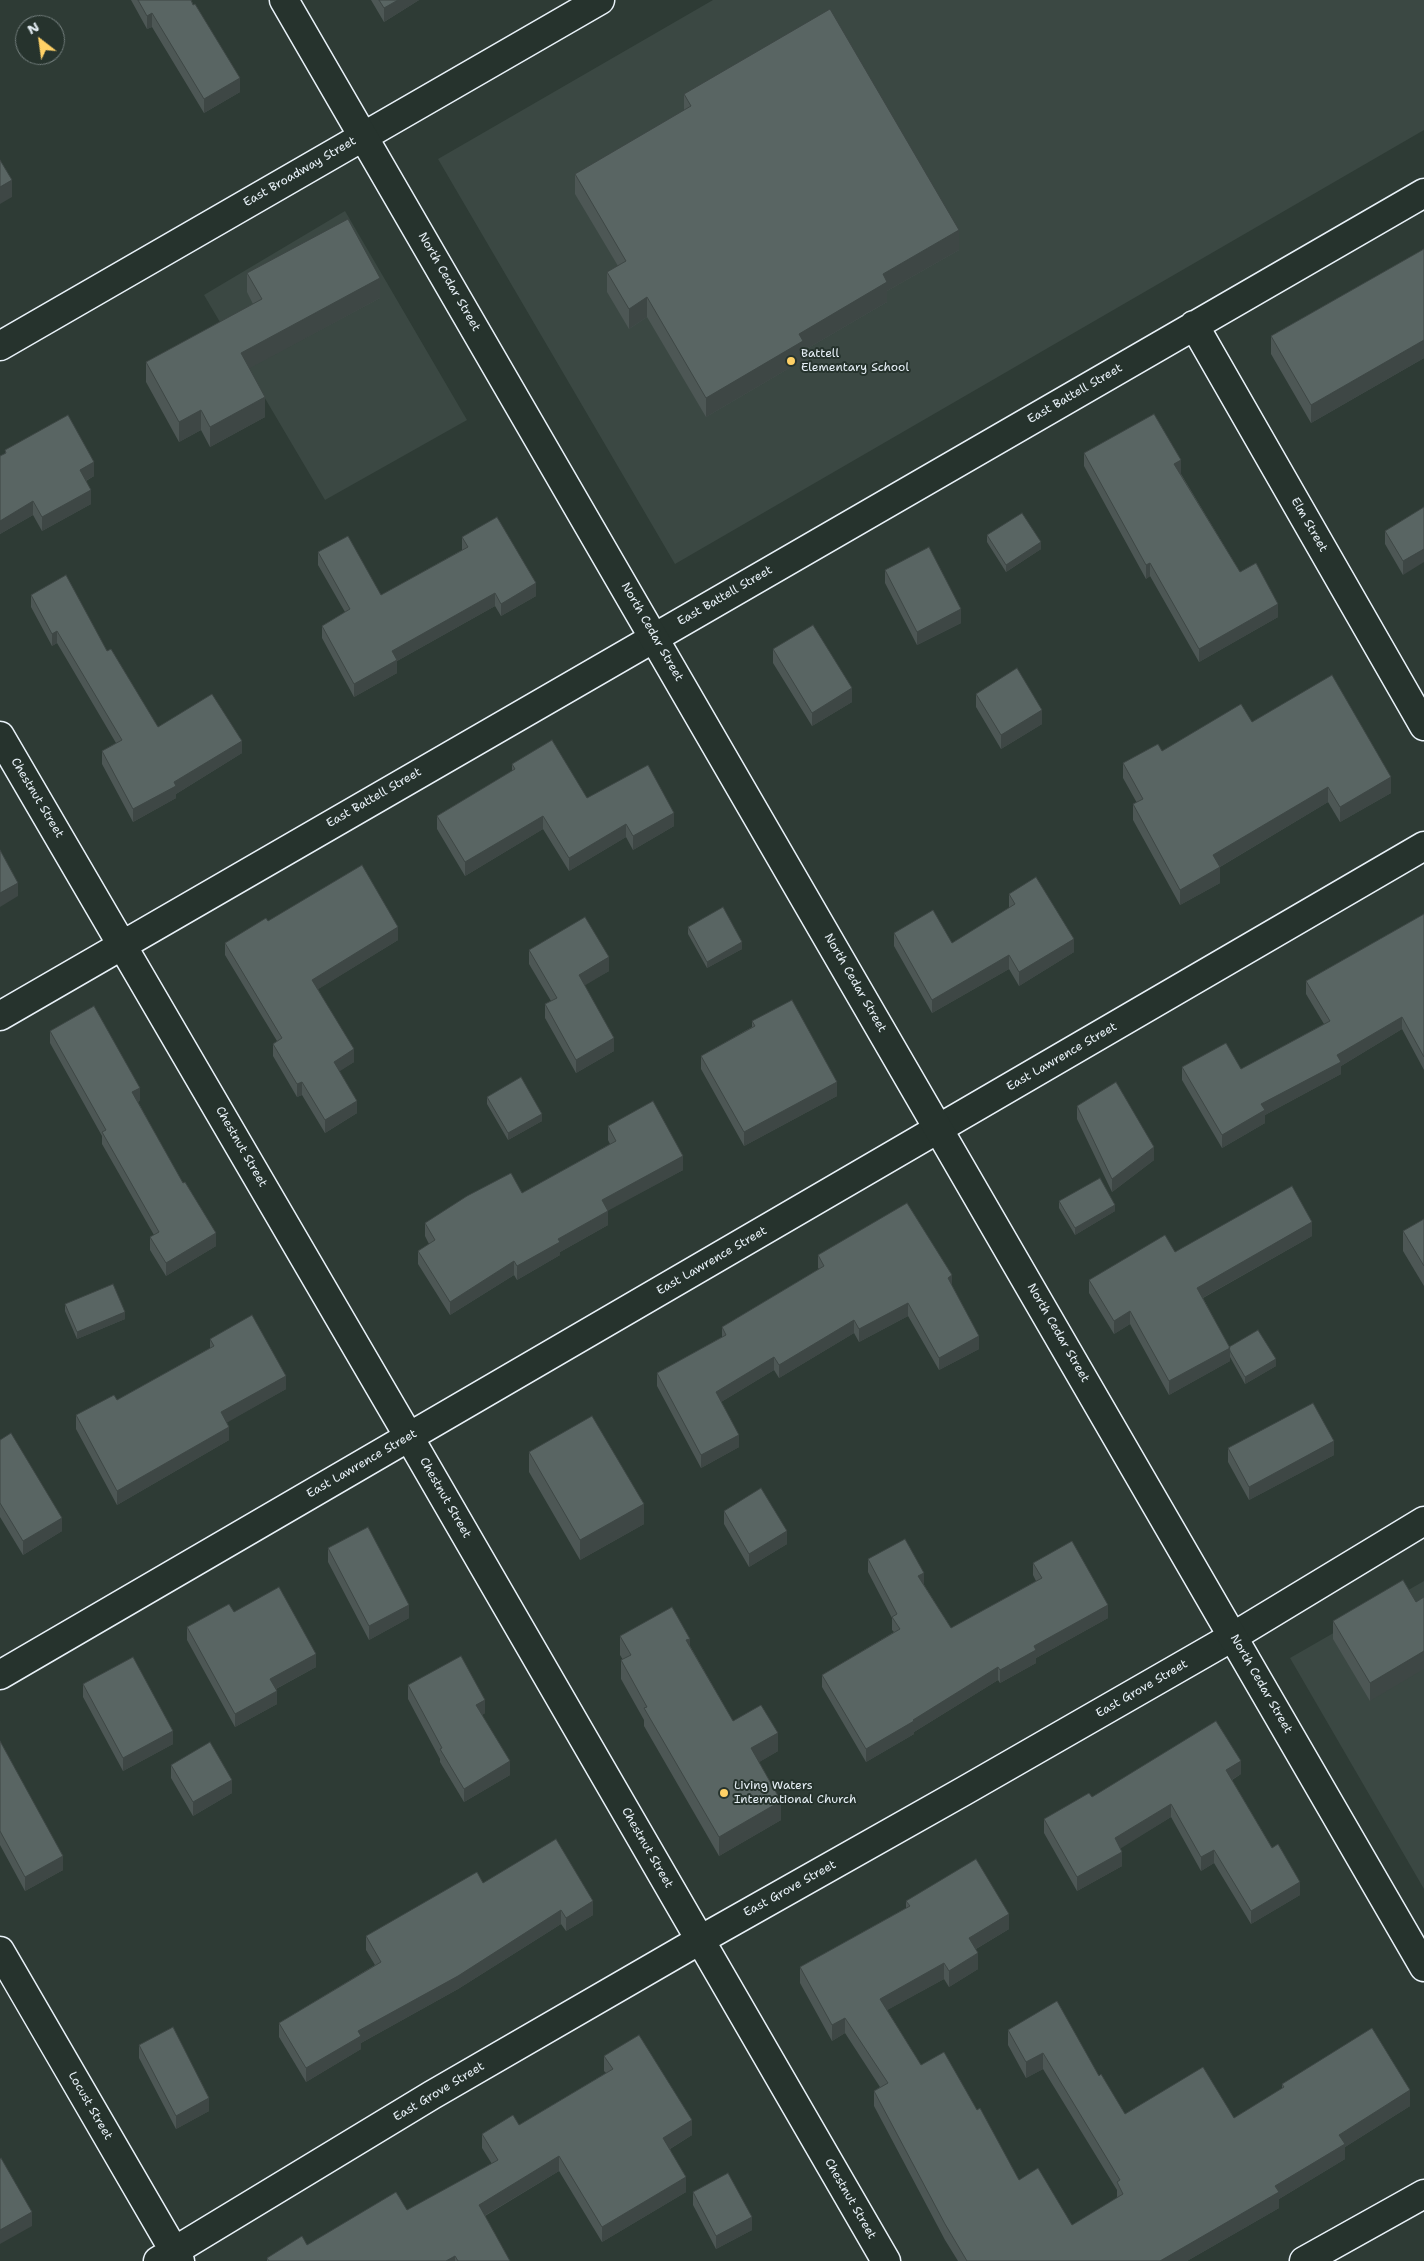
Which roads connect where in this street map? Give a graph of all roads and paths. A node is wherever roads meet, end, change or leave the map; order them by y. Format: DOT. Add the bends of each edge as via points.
graph roads {
  1 [pos="284,0"];
  2 [pos="600,0"];
  3 [pos="364,135"];
  4 [pos="1424,192"];
  5 [pos="1194,325"];
  6 [pos="0,346"];
  7 [pos="655,637"];
  8 [pos="1424,726"];
  9 [pos="0,736"];
  10 [pos="1424,846"];
  11 [pos="123,944"];
  12 [pos="0,1016"];
  13 [pos="940,1128"];
  14 [pos="409,1437"];
  15 [pos="1424,1521"];
  16 [pos="1234,1636"];
  17 [pos="0,1675"];
  18 [pos="700,1940"];
  19 [pos="0,1951"];
  20 [pos="1424,1967"];
  21 [pos="1424,2194"];
  22 [pos="171,2258"];
  23 [pos="886,2261"];
  24 [pos="1304,2261"];
  1 -- 3 [label="street, North Cedar Street"];
  2 -- 3 [label="street, East Broadway Street"];
  3 -- 6 [label="street, East Broadway Street"];
  3 -- 7 [label="street, North Cedar Street"];
  4 -- 5 [label="street, East Battell Street"];
  5 -- 7 [label="street, East Battell Street"];
  5 -- 8 [label="street, Elm Street"];
  7 -- 11 [label="street, East Battell Street"];
  7 -- 13 [label="street, North Cedar Street"];
  9 -- 11 [label="street, Chestnut Street"];
  10 -- 13 [label="street, East Lawrence Street"];
  11 -- 12 [label="street, East Battell Street"];
  11 -- 14 [label="street, Chestnut Street"];
  13 -- 14 [label="street, East Lawrence Street"];
  13 -- 16 [label="street, North Cedar Street"];
  14 -- 17 [label="street, East Lawrence Street"];
  14 -- 18 [label="street, Chestnut Street"];
  15 -- 16 [label="street, East Grove Street"];
  16 -- 18 [label="street, East Grove Street"];
  16 -- 20 [label="street, North Cedar Street"];
  18 -- 22 [label="street, East Grove Street" via="432,2095"];
  18 -- 23 [label="street, Chestnut Street"];
  19 -- 22 [label="street, Locust Street"];
  21 -- 24 [label="street"];
}
